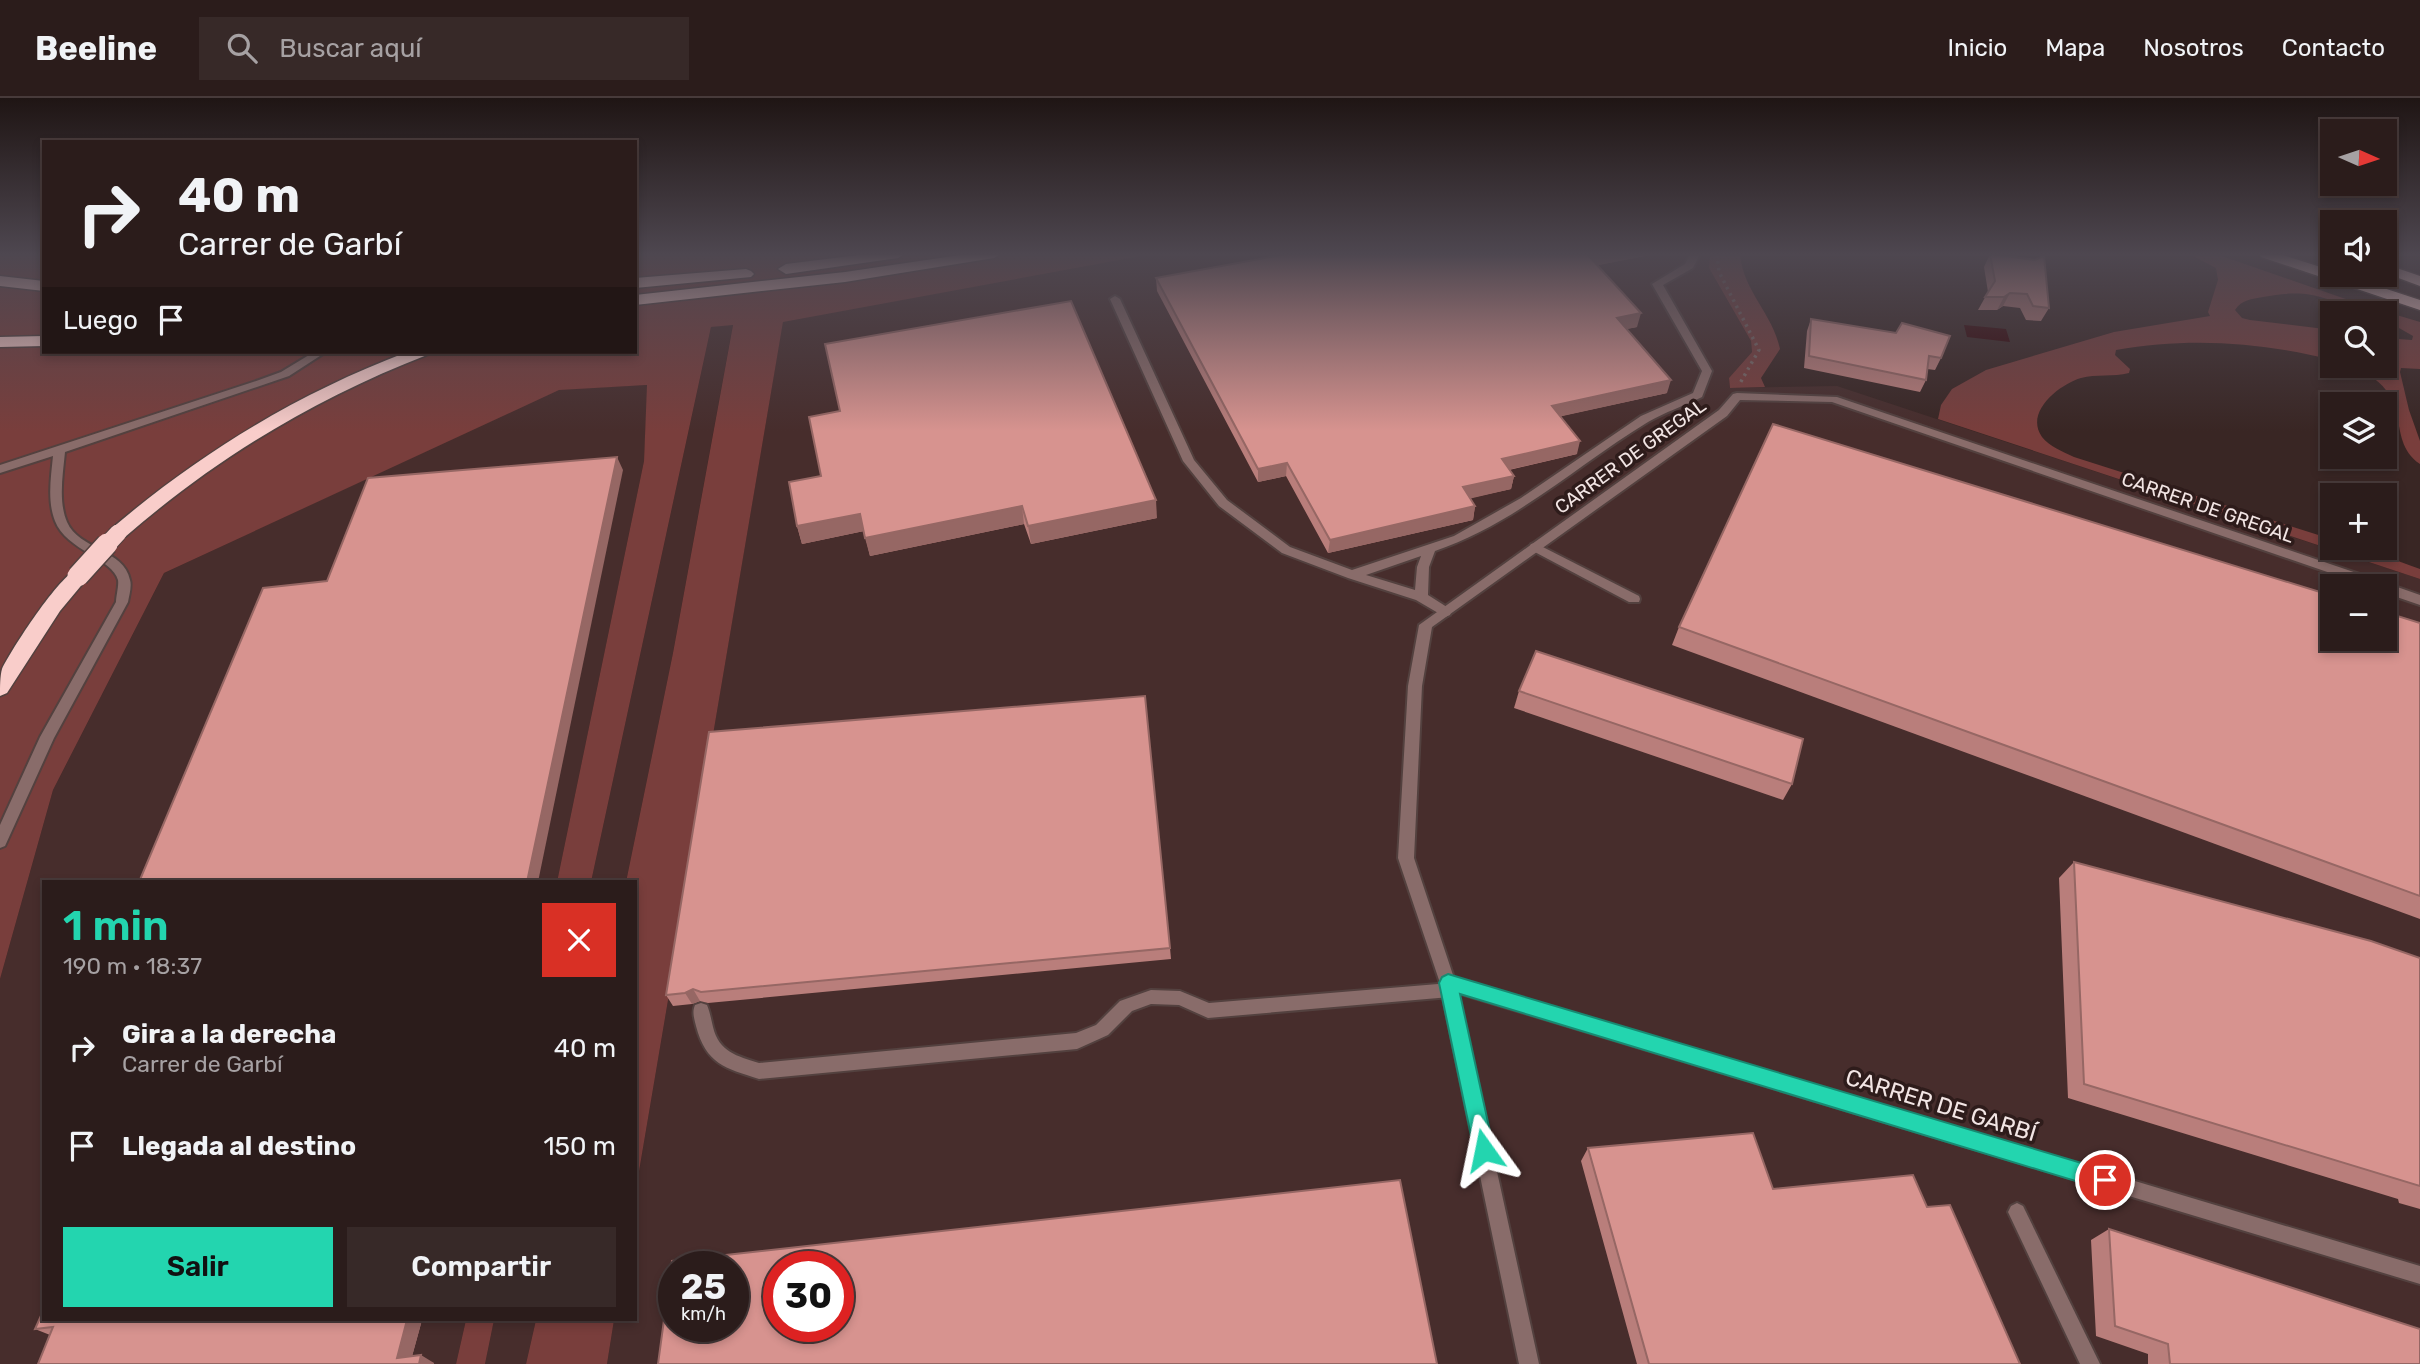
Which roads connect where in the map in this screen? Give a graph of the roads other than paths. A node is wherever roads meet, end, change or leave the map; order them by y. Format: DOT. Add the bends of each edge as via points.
graph roads {
  1 [pos="1121,313"];
  2 [pos="1674,313"];
  3 [pos="42,327"];
  4 [pos="0,328"];
  5 [pos="42,341"];
  6 [pos="0,342"];
  7 [pos="301,354"];
  8 [pos="318,354"];
  9 [pos="416,354"];
  10 [pos="173,412"];
  11 [pos="59,450"];
  12 [pos="0,469"];
  13 [pos="1535,547"];
  14 [pos="1430,549"];
  15 [pos="2345,574"];
  16 [pos="1352,575"];
  17 [pos="2397,592"];
  18 [pos="1421,597"];
  19 [pos="1634,599"];
  20 [pos="2420,600"];
  21 [pos="1445,612"];
  22 [pos="0,688"];
  23 [pos="0,842"];
  24 [pos="1449,986"];
  25 [pos="701,1010"];
  26 [pos="2017,1212"];
  27 [pos="2420,1275"];
  28 [pos="1530,1364"];
  29 [pos="2090,1364"];
  1 -- 16 [label="street" via="1189,461 1223,503 1286,550"];
  2 -- 14 [label="street" via="1707,371 1698,395 1645,418 1525,501 1458,539"];
  3 -- 4 [label="highway"];
  5 -- 6 [label="highway"];
  7 -- 10 [label="street"];
  8 -- 10 [label="street" via="285,374"];
  9 -- 22 [label="highway, bridge" via="309,398 186,475 118,533 78,576"];
  10 -- 11 [label="street"];
  11 -- 12 [label="street"];
  11 -- 23 [label="street" via="57,479 66,531 122,572 125,591 41,749"];
  13 -- 15 [label="street, CARRER DE GREGAL" via="1723,413 1737,396 1833,399"];
  13 -- 19 [label="street"];
  13 -- 21 [label="street, CARRER DE GREGAL"];
  14 -- 16 [label="street"];
  14 -- 18 [label="street" via="1423,567"];
  16 -- 18 [label="street"];
  17 -- 20 [label="street, CARRER DE GREGAL"];
  18 -- 21 [label="street"];
  21 -- 24 [label="street, CARRER DE GREGAL" via="1426,625 1415,686 1406,858"];
  24 -- 25 [label="street" via="1208,1011 1180,998 1151,997 1126,1006 1102,1030 1077,1041 759,1071 719,1058 708,1043"];
  24 -- 27 [label="street, CARRER DE GARBÍ"];
  24 -- 28 [label="street, CARRER DE GREGAL"];
  26 -- 29 [label="street"];
}
